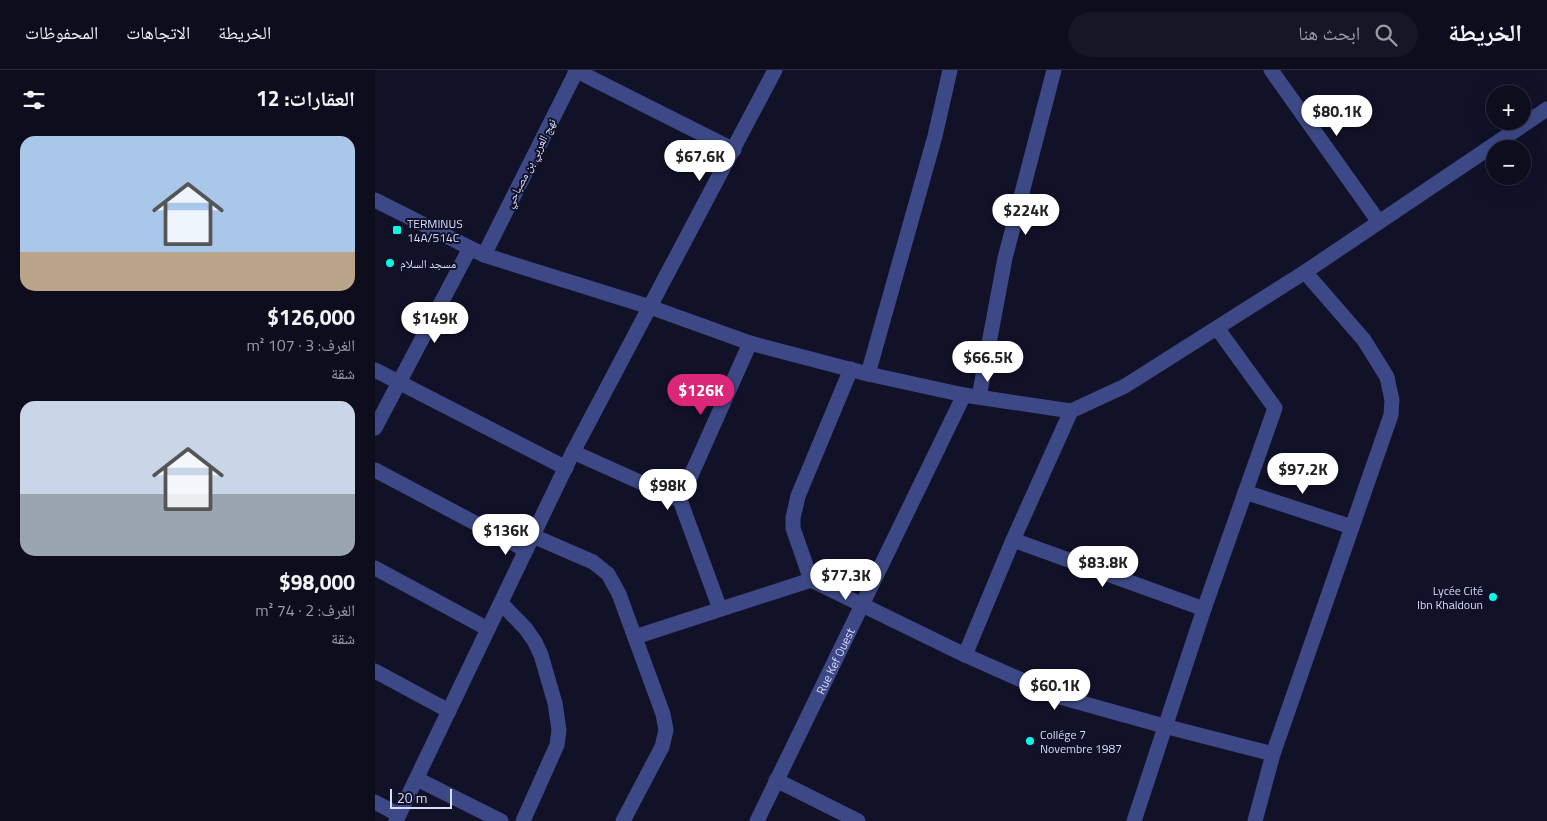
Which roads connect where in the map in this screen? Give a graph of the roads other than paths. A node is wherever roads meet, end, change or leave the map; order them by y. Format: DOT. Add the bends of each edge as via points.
graph roads {
  1 [pos="576,70"];
  2 [pos="775,70"];
  3 [pos="950,70"];
  4 [pos="1054,70"];
  5 [pos="1271,70"];
  6 [pos="1547,108"];
  7 [pos="735,150"];
  8 [pos="375,200"];
  9 [pos="1379,222"];
  10 [pos="470,248"];
  11 [pos="484,255"];
  12 [pos="1305,272"];
  13 [pos="650,307"];
  14 [pos="1217,328"];
  15 [pos="750,343"];
  16 [pos="851,369"];
  17 [pos="375,370"];
  18 [pos="868,374"];
  19 [pos="398,382"];
  20 [pos="971,396"];
  21 [pos="1071,411"];
  22 [pos="375,428"];
  23 [pos="573,452"];
  24 [pos="566,468"];
  25 [pos="375,470"];
  26 [pos="1245,492"];
  27 [pos="680,500"];
  28 [pos="1352,527"];
  29 [pos="533,536"];
  30 [pos="1013,540"];
  31 [pos="526,550"];
  32 [pos="375,568"];
  33 [pos="811,580"];
  34 [pos="501,603"];
  35 [pos="860,606"];
  36 [pos="1204,609"];
  37 [pos="720,610"];
  38 [pos="488,629"];
  39 [pos="635,637"];
  40 [pos="965,655"];
  41 [pos="375,671"];
  42 [pos="449,711"];
  43 [pos="1164,726"];
  44 [pos="1273,754"];
  45 [pos="417,779"];
  46 [pos="776,780"];
  47 [pos="375,802"];
  48 [pos="398,818"];
  49 [pos="501,821"];
  50 [pos="523,821"];
  51 [pos="623,821"];
  52 [pos="757,821"];
  53 [pos="858,821"];
  54 [pos="1134,821"];
  55 [pos="1255,821"];
  1 -- 7 [label="street"];
  1 -- 11 [label="street, نهج العربي بن مصباحي"];
  2 -- 7 [label="street"];
  3 -- 18 [label="street" via="935,136"];
  4 -- 20 [label="street, Rue Kef Ouest"];
  5 -- 9 [label="street"];
  6 -- 9 [label="street"];
  7 -- 13 [label="street"];
  8 -- 10 [label="street"];
  9 -- 12 [label="street"];
  10 -- 11 [label="street"];
  10 -- 19 [label="street"];
  11 -- 13 [label="street"];
  12 -- 14 [label="street"];
  12 -- 28 [label="street" via="1364,340 1387,377 1392,400 1391,415"];
  13 -- 15 [label="street"];
  13 -- 23 [label="street"];
  14 -- 21 [label="street" via="1125,386"];
  14 -- 26 [label="street" via="1275,408"];
  15 -- 16 [label="street"];
  15 -- 27 [label="street"];
  16 -- 18 [label="street"];
  16 -- 33 [label="street" via="798,496 793,518 793,528"];
  17 -- 19 [label="street"];
  18 -- 20 [label="street"];
  19 -- 22 [label="street"];
  19 -- 24 [label="street"];
  20 -- 21 [label="street"];
  20 -- 35 [label="street, Rue Kef Ouest"];
  21 -- 30 [label="street"];
  23 -- 24 [label="street"];
  23 -- 27 [label="street"];
  24 -- 29 [label="street"];
  25 -- 31 [label="street"];
  26 -- 28 [label="street"];
  26 -- 36 [label="street"];
  27 -- 37 [label="street"];
  28 -- 44 [label="street"];
  29 -- 31 [label="street"];
  29 -- 39 [label="street" via="593,562 609,574"];
  30 -- 36 [label="street"];
  30 -- 40 [label="street"];
  31 -- 34 [label="street"];
  32 -- 38 [label="street"];
  33 -- 35 [label="street"];
  33 -- 37 [label="street"];
  34 -- 38 [label="street"];
  34 -- 50 [label="street" via="527,629 541,655 559,730 557,745"];
  35 -- 40 [label="street"];
  35 -- 46 [label="street, Rue Kef Ouest"];
  36 -- 43 [label="street"];
  37 -- 39 [label="street"];
  38 -- 42 [label="street"];
  39 -- 51 [label="street" via="666,730 663,747"];
  40 -- 43 [label="street" via="1060,696"];
  41 -- 42 [label="street"];
  42 -- 45 [label="street"];
  43 -- 44 [label="street"];
  43 -- 54 [label="street"];
  44 -- 55 [label="street"];
  45 -- 48 [label="street"];
  45 -- 49 [label="street"];
  46 -- 52 [label="street, Rue Kef Ouest"];
  46 -- 53 [label="street"];
  47 -- 48 [label="street"];
}
